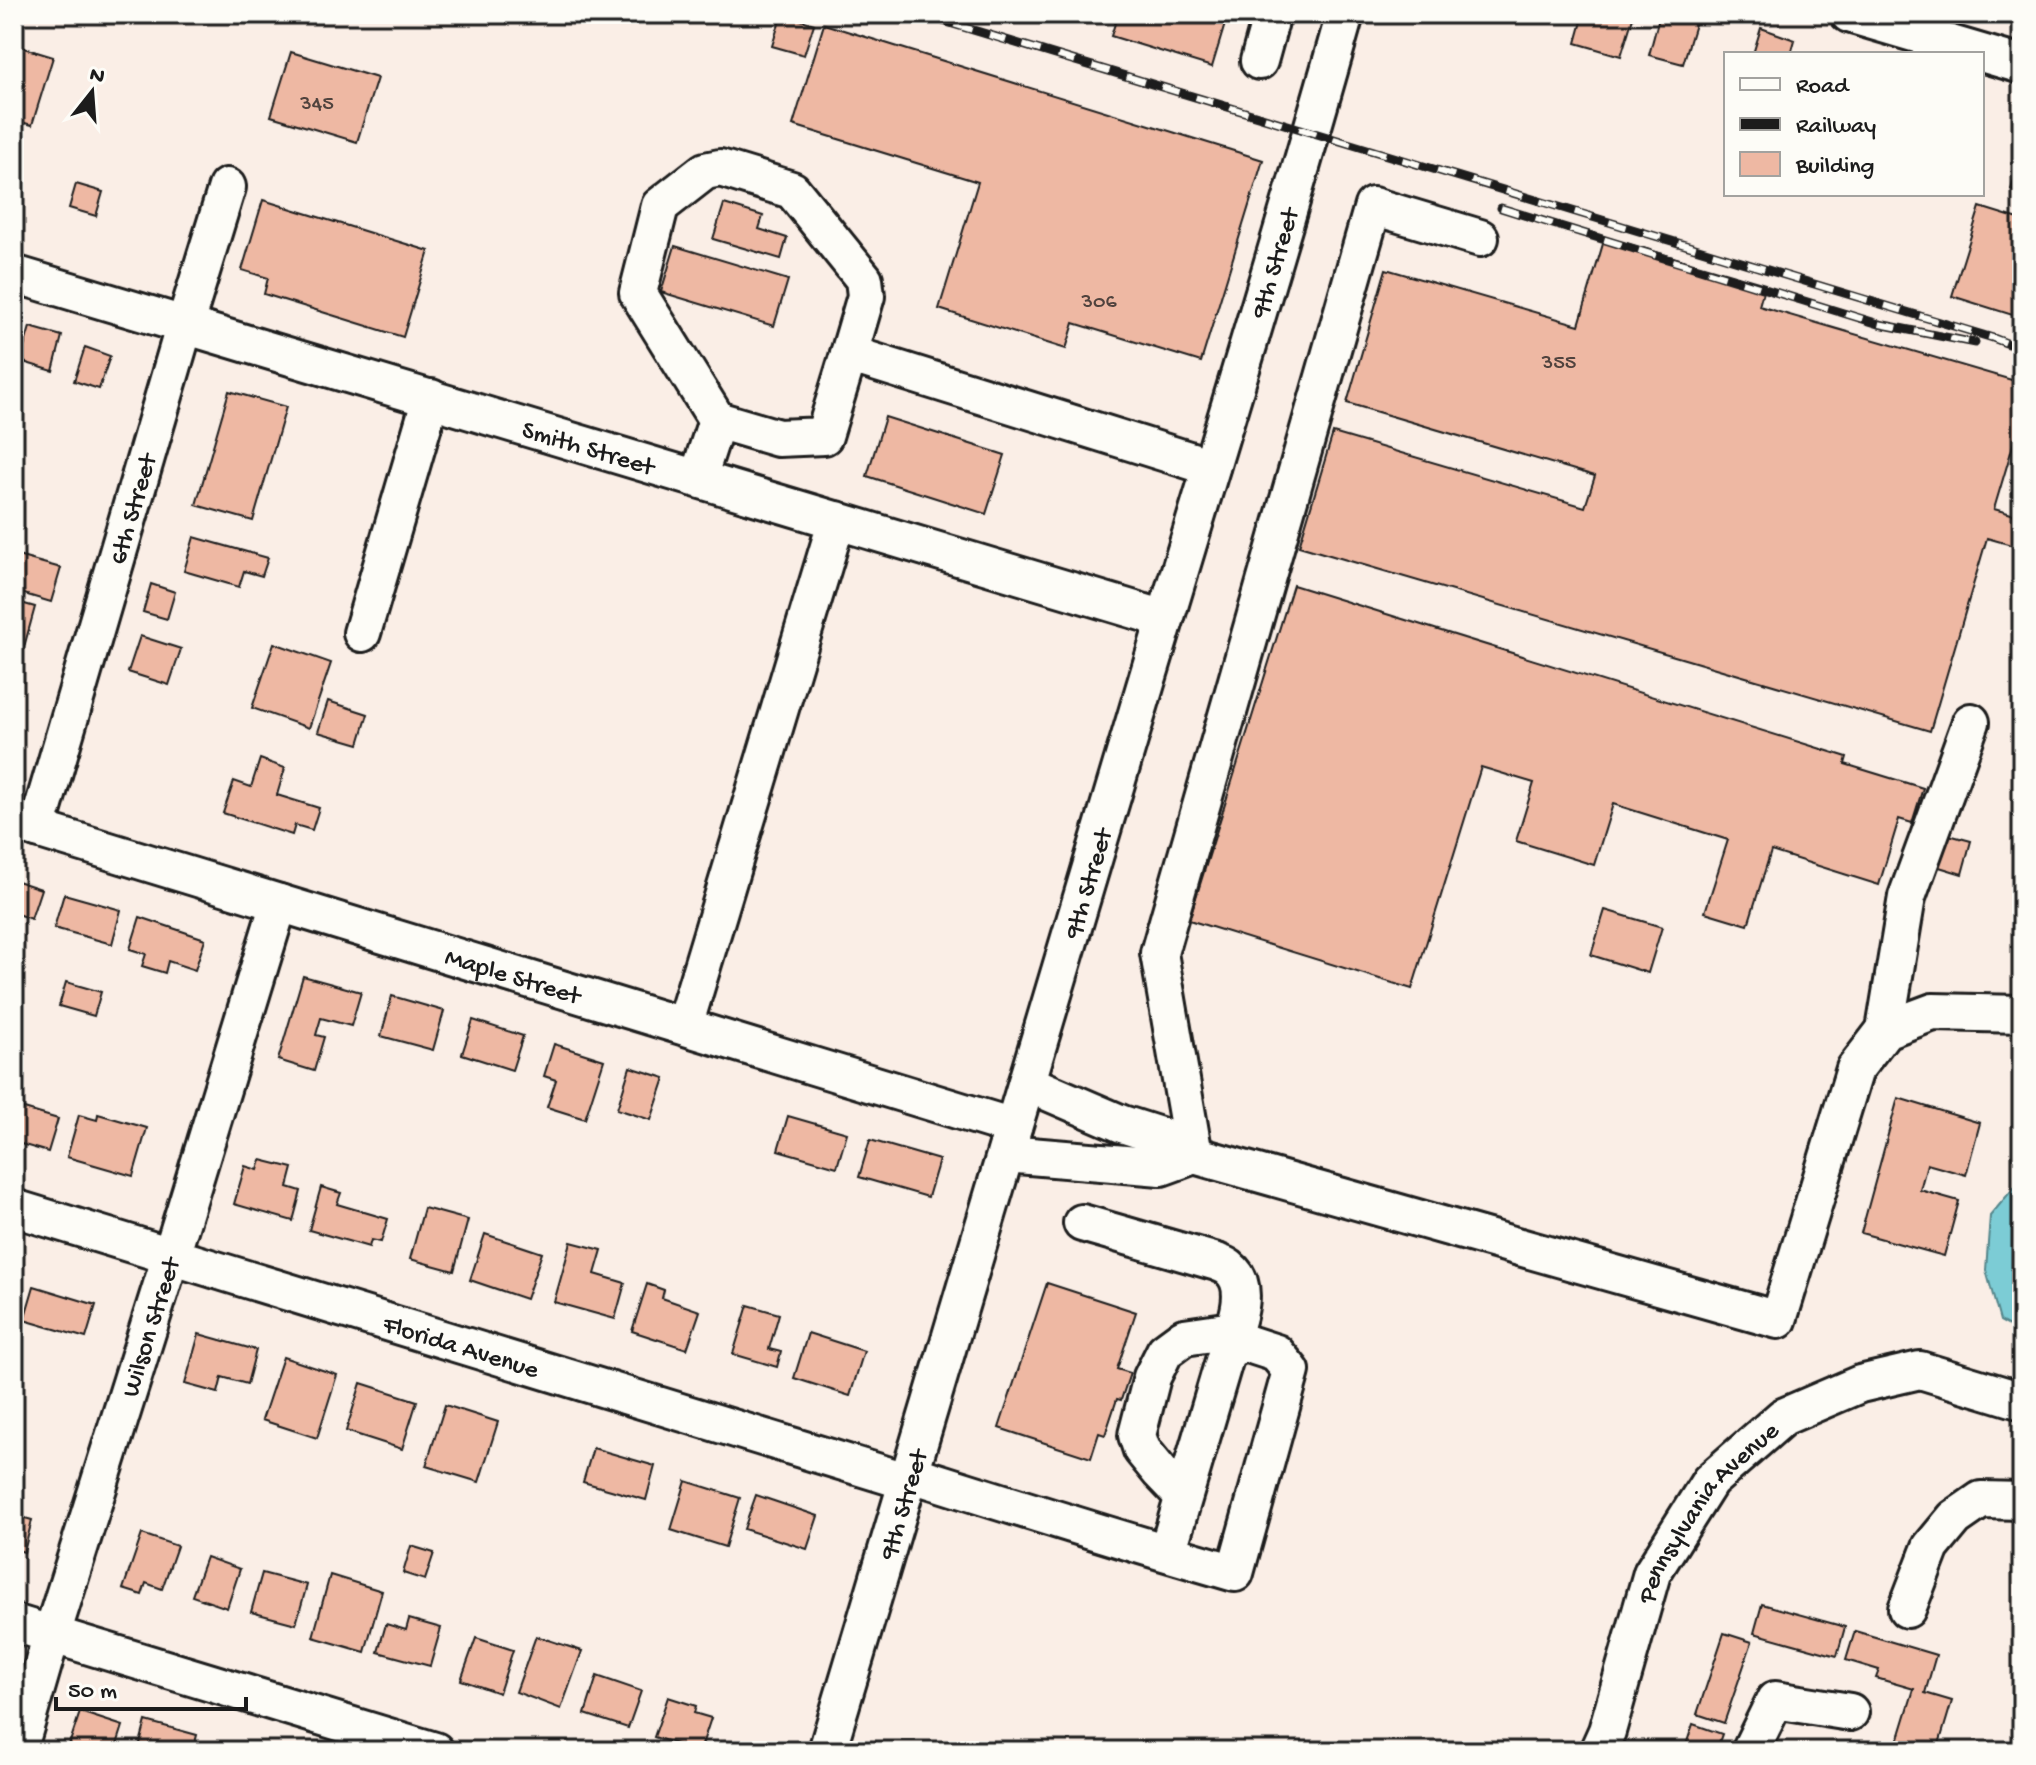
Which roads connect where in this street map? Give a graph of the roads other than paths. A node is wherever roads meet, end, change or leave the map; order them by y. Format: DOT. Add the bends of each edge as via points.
graph roads {
  1 [pos="1272,14"];
  2 [pos="1345,14"];
  3 [pos="1849,14"];
  4 [pos="1978,52"];
  5 [pos="1984,54"];
  6 [pos="1259,61"];
  7 [pos="2022,65"];
  8 [pos="227,187"];
  9 [pos="1480,238"];
  10 [pos="14,274"];
  11 [pos="185,324"];
  12 [pos="849,354"];
  13 [pos="431,398"];
  14 [pos="717,420"];
  15 [pos="1211,467"];
  16 [pos="698,478"];
  17 [pos="837,520"];
  18 [pos="1165,619"];
  19 [pos="362,633"];
  20 [pos="1971,722"];
  21 [pos="26,826"];
  22 [pos="279,903"];
  23 [pos="2022,1014"];
  24 [pos="684,1026"];
  25 [pos="1885,1030"];
  26 [pos="1027,1083"];
  27 [pos="1010,1140"];
  28 [pos="1194,1155"];
  29 [pos="14,1208"];
  30 [pos="1082,1223"];
  31 [pos="171,1256"];
  32 [pos="1229,1342"];
  33 [pos="2022,1401"];
  34 [pos="910,1478"];
  35 [pos="1183,1496"];
  36 [pos="2022,1501"];
  37 [pos="1167,1553"];
  38 [pos="1907,1609"];
  39 [pos="14,1623"];
  40 [pos="52,1634"];
  41 [pos="1850,1712"];
  42 [pos="18,1751"];
  43 [pos="435,1751"];
  44 [pos="827,1751"];
  45 [pos="1598,1751"];
  46 [pos="1750,1751"];
  1 -- 6 [label="street"];
  2 -- 15 [label="street, 9th Street"];
  3 -- 4 [label="street"];
  5 -- 7 [label="street"];
  8 -- 11 [label="street, 6th Street"];
  9 -- 28 [label="street" via="1373,206 1159,953"];
  10 -- 11 [label="street, Smith Street"];
  11 -- 13 [label="street, Smith Street"];
  11 -- 21 [label="street, 6th Street"];
  12 -- 14 [label="street" via="824,436 778,438"];
  12 -- 14 [label="street" via="866,296 864,279 792,190 720,168 705,171 660,206 638,293"];
  12 -- 15 [label="street"];
  13 -- 16 [label="street, Smith Street"];
  13 -- 19 [label="street"];
  14 -- 16 [label="street"];
  15 -- 18 [label="street, 9th Street"];
  16 -- 17 [label="street, Smith Street"];
  17 -- 18 [label="street, Smith Street"];
  17 -- 24 [label="street"];
  18 -- 26 [label="street, 9th Street"];
  20 -- 25 [label="street" via="1907,897"];
  21 -- 22 [label="street, Maple Street"];
  22 -- 24 [label="street, Maple Street"];
  22 -- 31 [label="street, Wilson Street"];
  23 -- 25 [label="street" via="1933,1012"];
  24 -- 27 [label="street, Maple Street"];
  25 -- 28 [label="street" via="1855,1069 1778,1320"];
  26 -- 27 [label="street, 9th Street"];
  26 -- 28 [label="street" via="1166,1138"];
  27 -- 28 [label="street, Maple Street" via="1161,1167"];
  27 -- 34 [label="street, 9th Street"];
  29 -- 31 [label="street, Florida Avenue"];
  30 -- 32 [label="street" via="1231,1268 1242,1300"];
  31 -- 34 [label="street, Florida Avenue"];
  31 -- 40 [label="street, Wilson Street"];
  32 -- 35 [label="street"];
  32 -- 35 [label="street" via="1184,1337 1165,1351 1152,1377 1137,1435 1142,1450"];
  32 -- 37 [label="street, Florida Avenue" via="1276,1353 1291,1371 1235,1573"];
  33 -- 45 [label="street, Pennsylvania Avenue" via="1920,1370 1860,1384 1783,1417 1710,1481 1652,1573"];
  34 -- 37 [label="street, Florida Avenue"];
  34 -- 44 [label="street, 9th Street"];
  35 -- 37 [label="street"];
  36 -- 38 [label="street" via="1981,1500 1955,1518 1931,1547"];
  39 -- 40 [label="street"];
  40 -- 42 [label="street, Wilson Street"];
  40 -- 43 [label="street"];
  41 -- 46 [label="street" via="1775,1700"];
}
